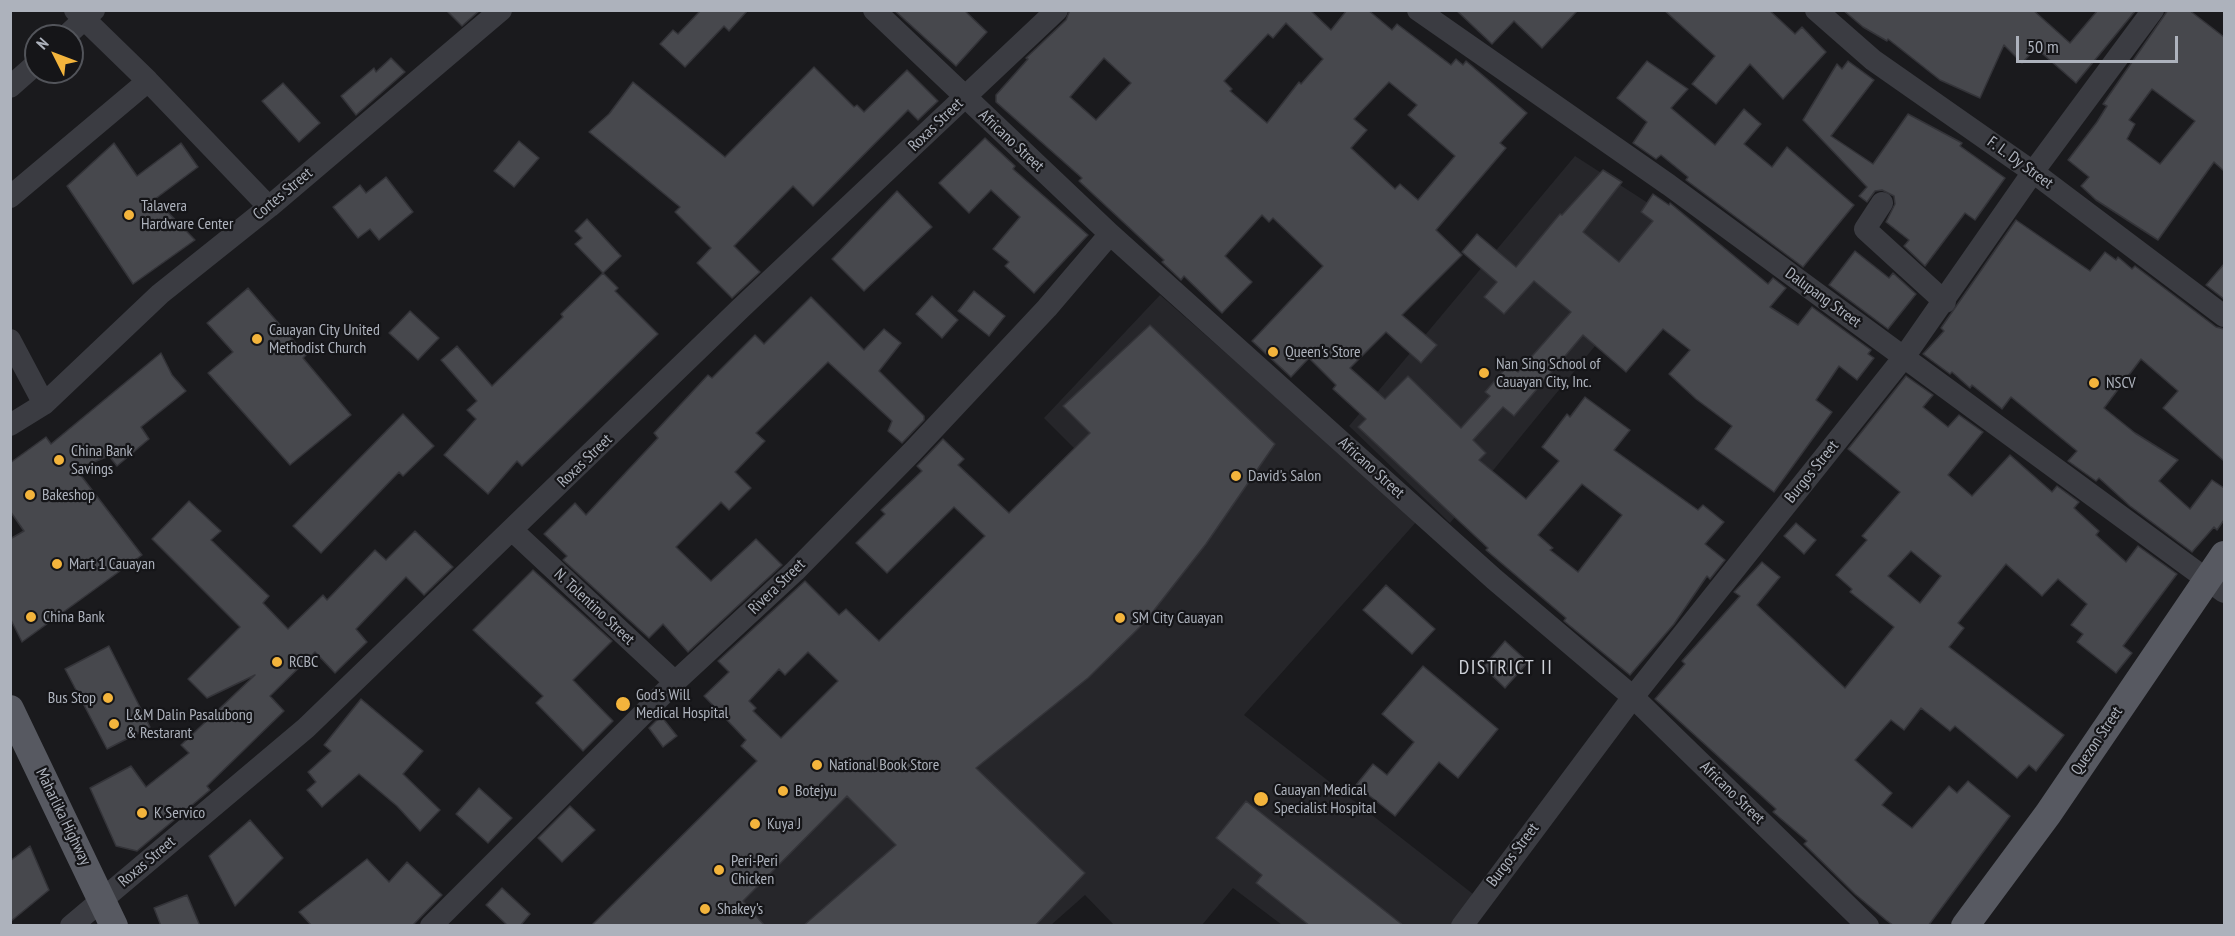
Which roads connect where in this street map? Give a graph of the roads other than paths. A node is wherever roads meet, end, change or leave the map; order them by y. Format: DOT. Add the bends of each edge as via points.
graph roads {
  1 [pos="501,10"];
  2 [pos="874,10"];
  3 [pos="1057,10"];
  4 [pos="1418,10"];
  5 [pos="1816,10"];
  6 [pos="2153,10"];
  7 [pos="85,13"];
  8 [pos="24,74"];
  9 [pos="148,81"];
  10 [pos="10,87"];
  11 [pos="965,97"];
  12 [pos="2033,172"];
  13 [pos="10,197"];
  14 [pos="1882,203"];
  15 [pos="268,207"];
  16 [pos="1110,234"];
  17 [pos="1945,302"];
  18 [pos="2224,316"];
  19 [pos="10,340"];
  20 [pos="1904,357"];
  21 [pos="44,404"];
  22 [pos="10,425"];
  23 [pos="513,531"];
  24 [pos="2224,555"];
  25 [pos="2215,585"];
  26 [pos="675,682"];
  27 [pos="1633,697"];
  28 [pos="10,709"];
  29 [pos="102,899"];
  30 [pos="71,926"];
  31 [pos="114,926"];
  32 [pos="431,926"];
  33 [pos="1462,926"];
  34 [pos="1868,926"];
  35 [pos="1965,926"];
  1 -- 15 [label="street, Cortes Street"];
  2 -- 11 [label="street, Africano Street"];
  3 -- 11 [label="street, Roxas Street"];
  4 -- 20 [label="street, Dalupang Street" via="1669,185"];
  5 -- 12 [label="street, F. L. Dy Street" via="1873,60"];
  6 -- 12 [label="street, Burgos Street"];
  7 -- 9 [label="street"];
  8 -- 10 [label="street"];
  9 -- 13 [label="street"];
  9 -- 15 [label="street"];
  11 -- 16 [label="street, Africano Street"];
  11 -- 23 [label="street, Roxas Street"];
  12 -- 17 [label="street, Burgos Street"];
  12 -- 18 [label="street, F. L. Dy Street"];
  14 -- 17 [label="street" via="1865,229"];
  15 -- 21 [label="street, Cortes Street" via="160,294"];
  16 -- 26 [label="street, Rivera Street" via="1047,308 912,452 795,571"];
  16 -- 27 [label="street, Africano Street" via="1494,579"];
  17 -- 20 [label="street, Burgos Street"];
  19 -- 21 [label="street"];
  20 -- 25 [label="street, Dalupang Street"];
  20 -- 27 [label="street, Burgos Street"];
  21 -- 22 [label="street, Cortes Street"];
  23 -- 26 [label="street, N. Tolentino Street"];
  23 -- 29 [label="street, Roxas Street" via="306,728"];
  24 -- 25 [label="main road, Quezon Street"];
  25 -- 35 [label="main road, Quezon Street"];
  26 -- 32 [label="street, Rivera Street"];
  27 -- 33 [label="street, Burgos Street"];
  27 -- 34 [label="street, Africano Street"];
  28 -- 29 [label="main road, Maharlika Highway"];
  29 -- 30 [label="street, Roxas Street"];
  29 -- 31 [label="main road, Maharlika Highway"];
}
